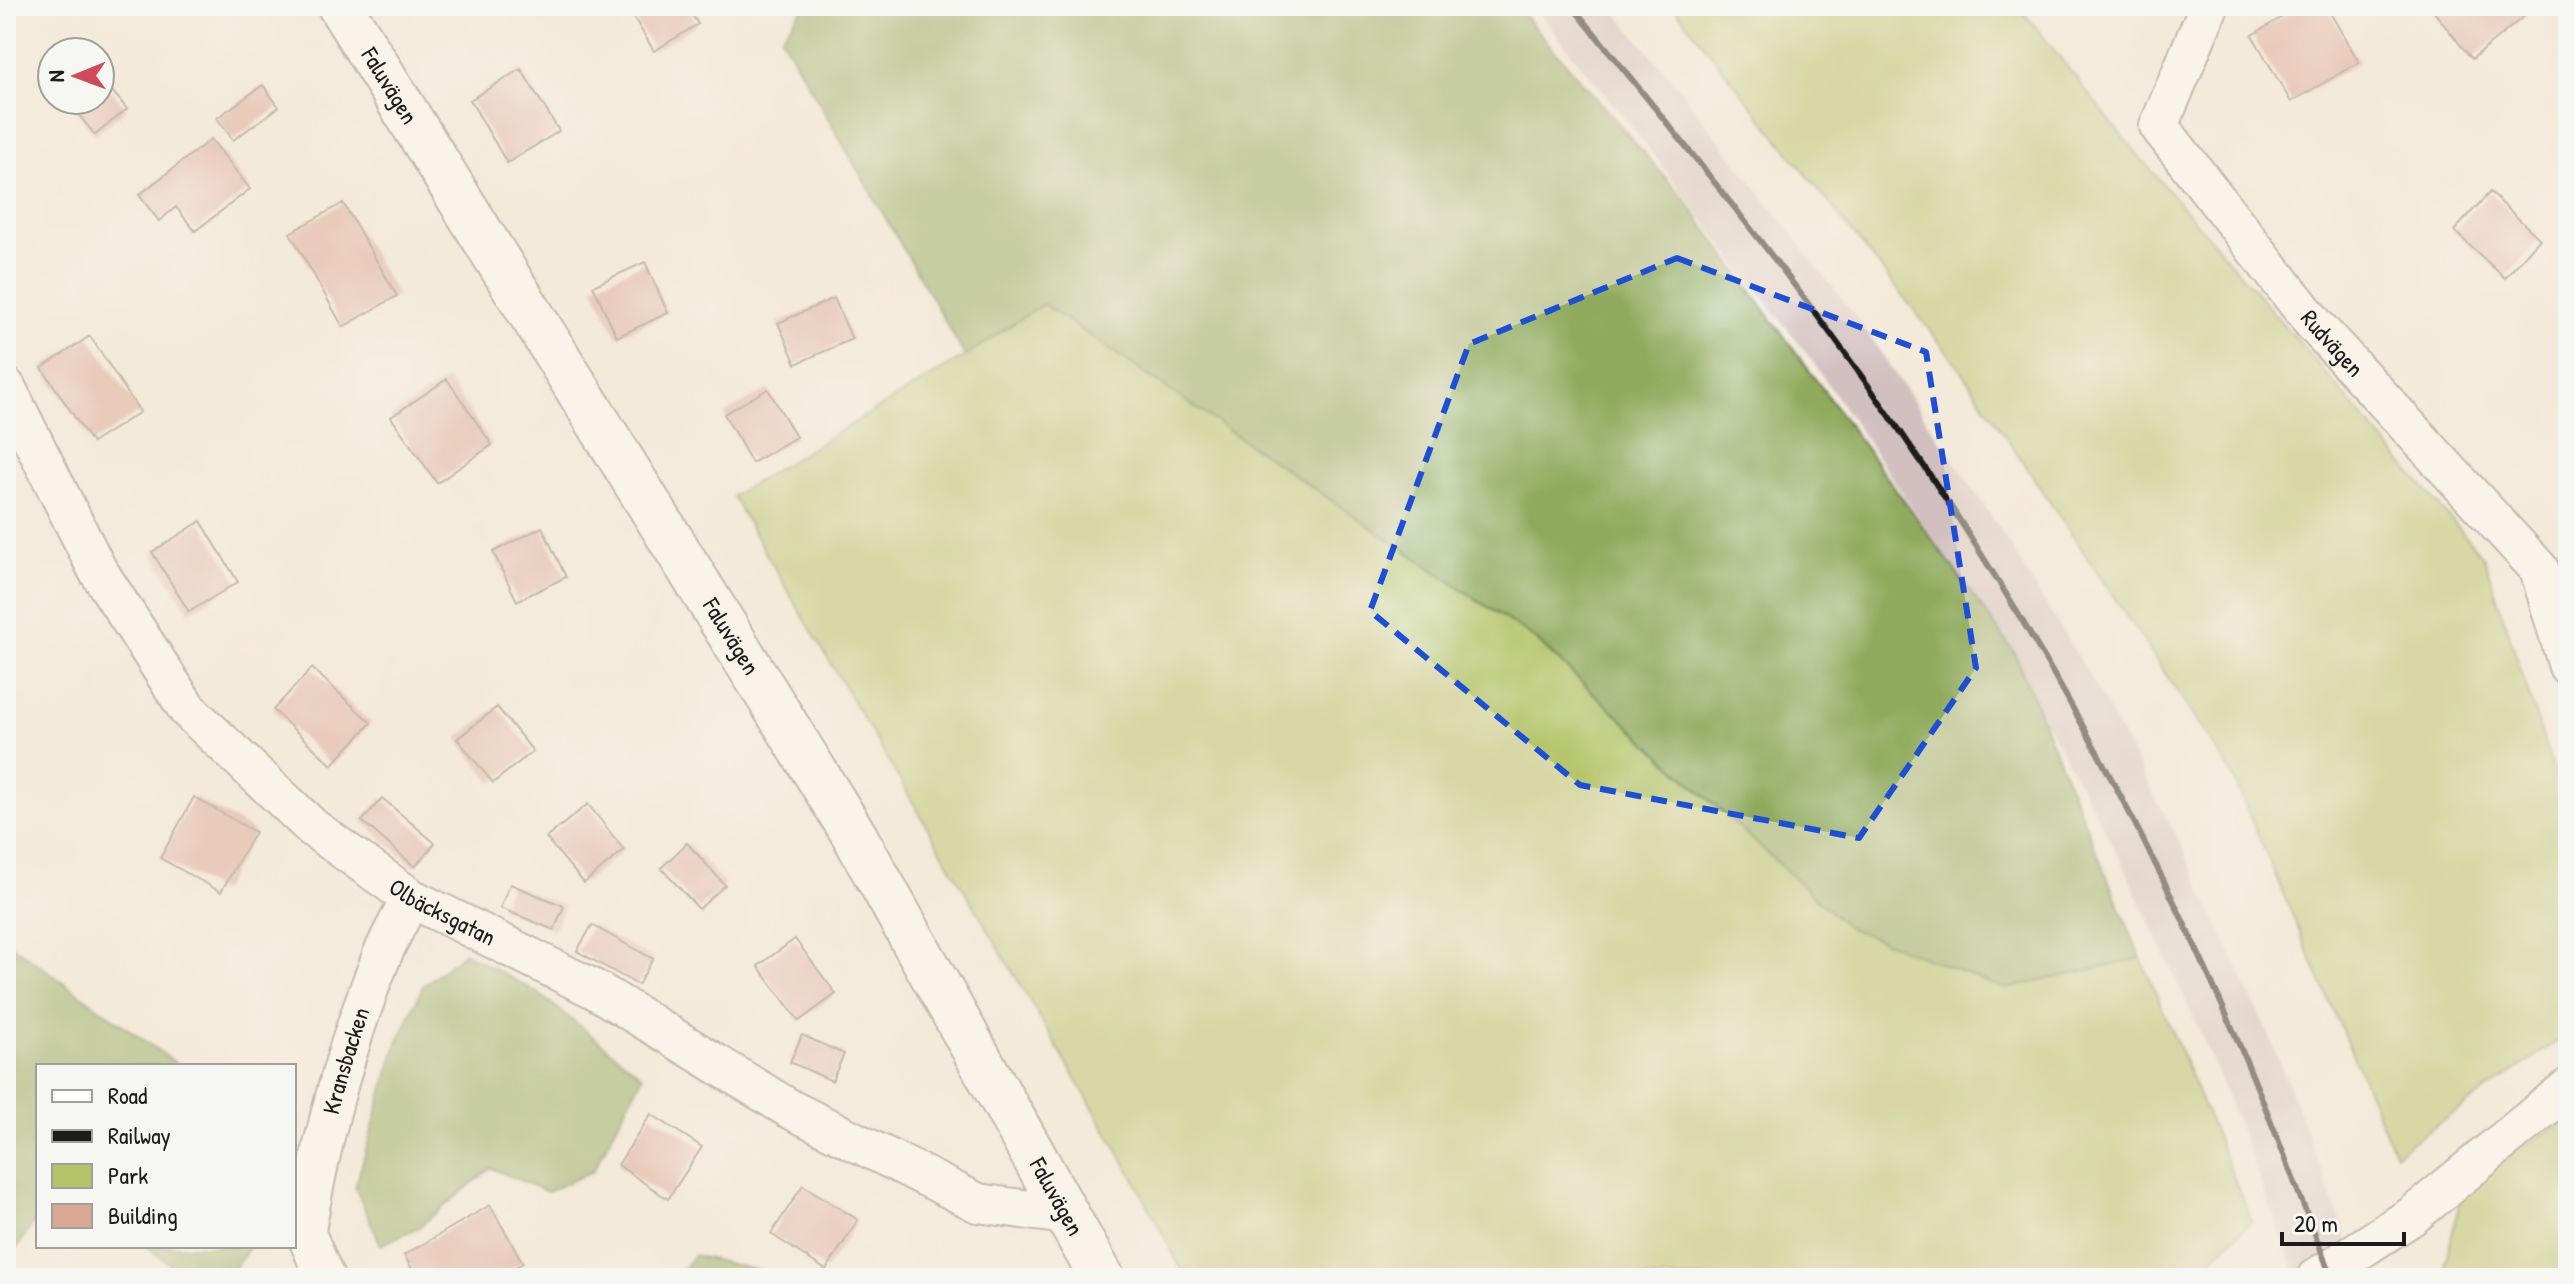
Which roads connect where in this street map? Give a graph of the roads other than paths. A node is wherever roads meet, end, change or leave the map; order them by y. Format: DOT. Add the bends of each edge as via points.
graph roads {
  1 [pos="340,6"];
  2 [pos="2209,6"];
  3 [pos="6,387"];
  4 [pos="2568,666"];
  5 [pos="411,898"];
  6 [pos="2568,1088"];
  7 [pos="1066,1215"];
  8 [pos="300,1217"];
  9 [pos="325,1278"];
  10 [pos="1102,1278"];
  11 [pos="2316,1278"];
  1 -- 7 [label="street, Faluvägen" via="853,833"];
  2 -- 4 [label="street, Rudvägen" via="2159,126 2314,324 2539,569"];
  3 -- 5 [label="street, Olbäcksgatan" via="97,569 188,710 313,828"];
  5 -- 7 [label="street, Olbäcksgatan" via="596,990 790,1109 978,1203"];
  5 -- 8 [label="street, Kransbacken" via="381,956"];
  6 -- 11 [label="street" via="2412,1216"];
  7 -- 10 [label="street, Faluvägen"];
  8 -- 9 [label="street, Kransbacken"];
}
